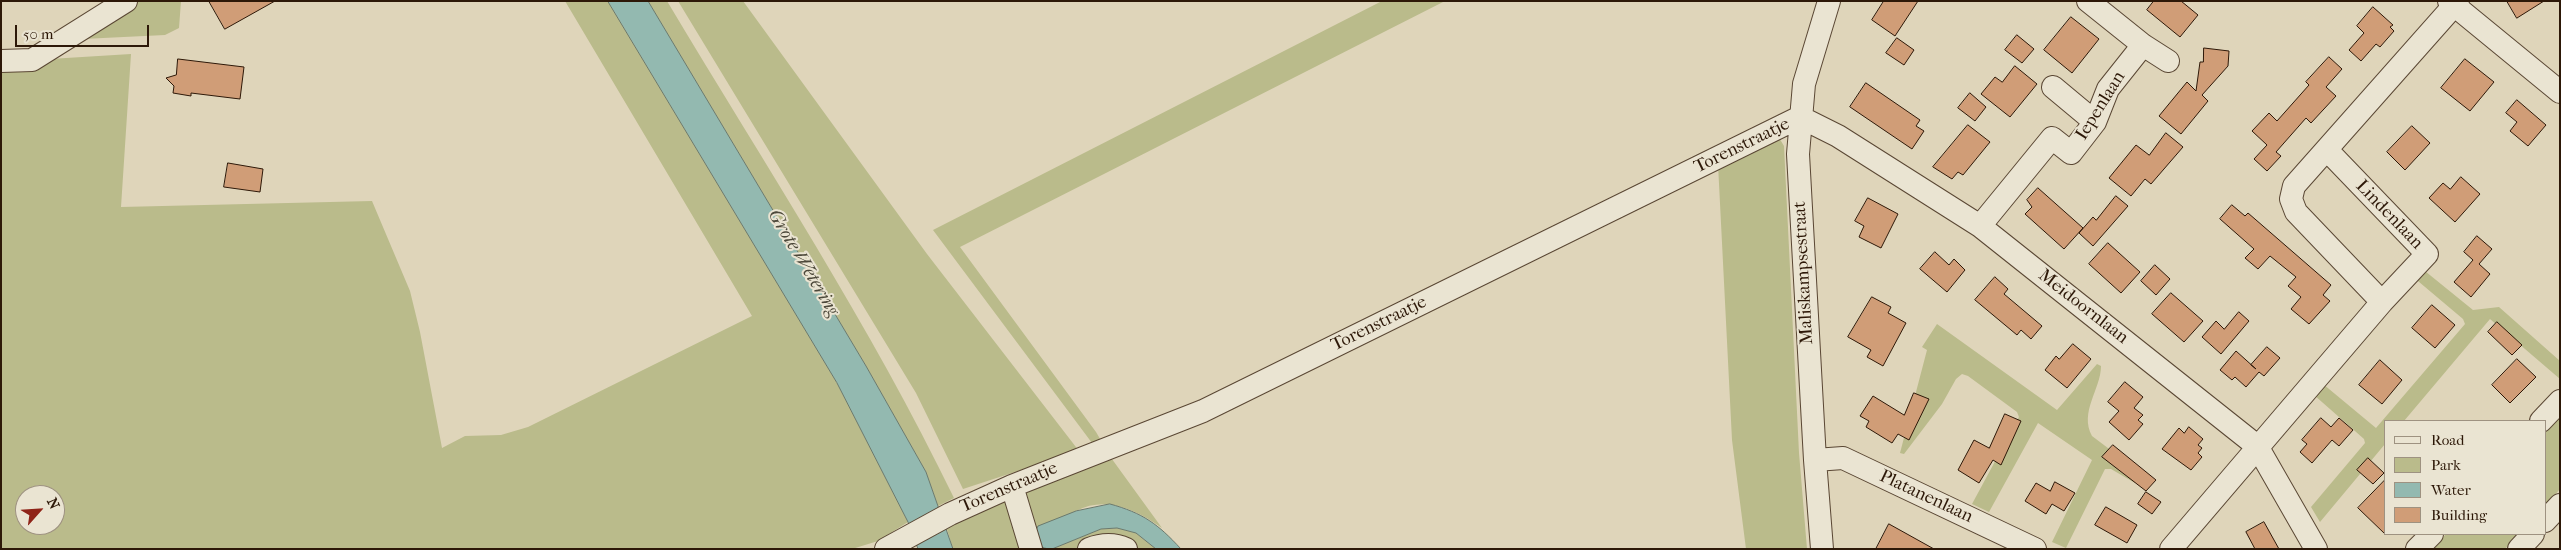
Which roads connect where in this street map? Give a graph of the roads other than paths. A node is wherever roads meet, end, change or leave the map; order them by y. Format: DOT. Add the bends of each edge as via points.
graph roads {
  1 [pos="126,1"];
  2 [pos="1829,1"];
  3 [pos="2088,1"];
  4 [pos="2454,3"];
  5 [pos="2143,45"];
  6 [pos="1,61"];
  7 [pos="2168,61"];
  8 [pos="2053,87"];
  9 [pos="2560,92"];
  10 [pos="1800,117"];
  11 [pos="2095,122"];
  12 [pos="2326,150"];
  13 [pos="1980,226"];
  14 [pos="2382,302"];
  15 [pos="2560,402"];
  16 [pos="2542,420"];
  17 [pos="2257,446"];
  18 [pos="1815,460"];
  19 [pos="1012,486"];
  20 [pos="2560,505"];
  21 [pos="2546,520"];
  22 [pos="2431,535"];
  23 [pos="2532,535"];
  24 [pos="895,543"];
  25 [pos="1031,549"];
  26 [pos="1088,549"];
  27 [pos="1126,549"];
  28 [pos="1822,549"];
  29 [pos="2035,549"];
  30 [pos="2171,549"];
  31 [pos="2316,549"];
  32 [pos="2417,549"];
  33 [pos="2519,549"];
  1 -- 6 [label="street" via="32,60"];
  2 -- 10 [label="street, Maliskampsestraat" via="1804,84"];
  3 -- 5 [label="street"];
  4 -- 9 [label="street"];
  4 -- 12 [label="street"];
  5 -- 7 [label="street"];
  5 -- 11 [label="street, Iepenlaan" via="2108,89"];
  8 -- 11 [label="street"];
  10 -- 13 [label="street, Meidoornlaan" via="1838,136"];
  10 -- 18 [label="street, Maliskampsestraat" via="1798,154"];
  10 -- 19 [label="street, Torenstraatje" via="1203,411"];
  11 -- 13 [label="street, Iepenlaan" via="2077,160 2052,138"];
  12 -- 14 [label="street" via="2294,186 2291,199 2296,212"];
  12 -- 14 [label="street, Lindenlaan" via="2427,254"];
  13 -- 17 [label="street, Meidoornlaan"];
  14 -- 17 [label="street, Lindenlaan"];
  15 -- 16 [label="street"];
  17 -- 30 [label="street"];
  17 -- 31 [label="street, Meidoornlaan"];
  18 -- 28 [label="street, Maliskampsestraat"];
  18 -- 29 [label="street, Platanenlaan" via="1843,458"];
  19 -- 24 [label="street, Torenstraatje"];
  19 -- 25 [label="street"];
  20 -- 21 [label="street"];
  22 -- 32 [label="street"];
  23 -- 33 [label="street"];
  26 -- 27 [label="street" via="1102,544"];
}
